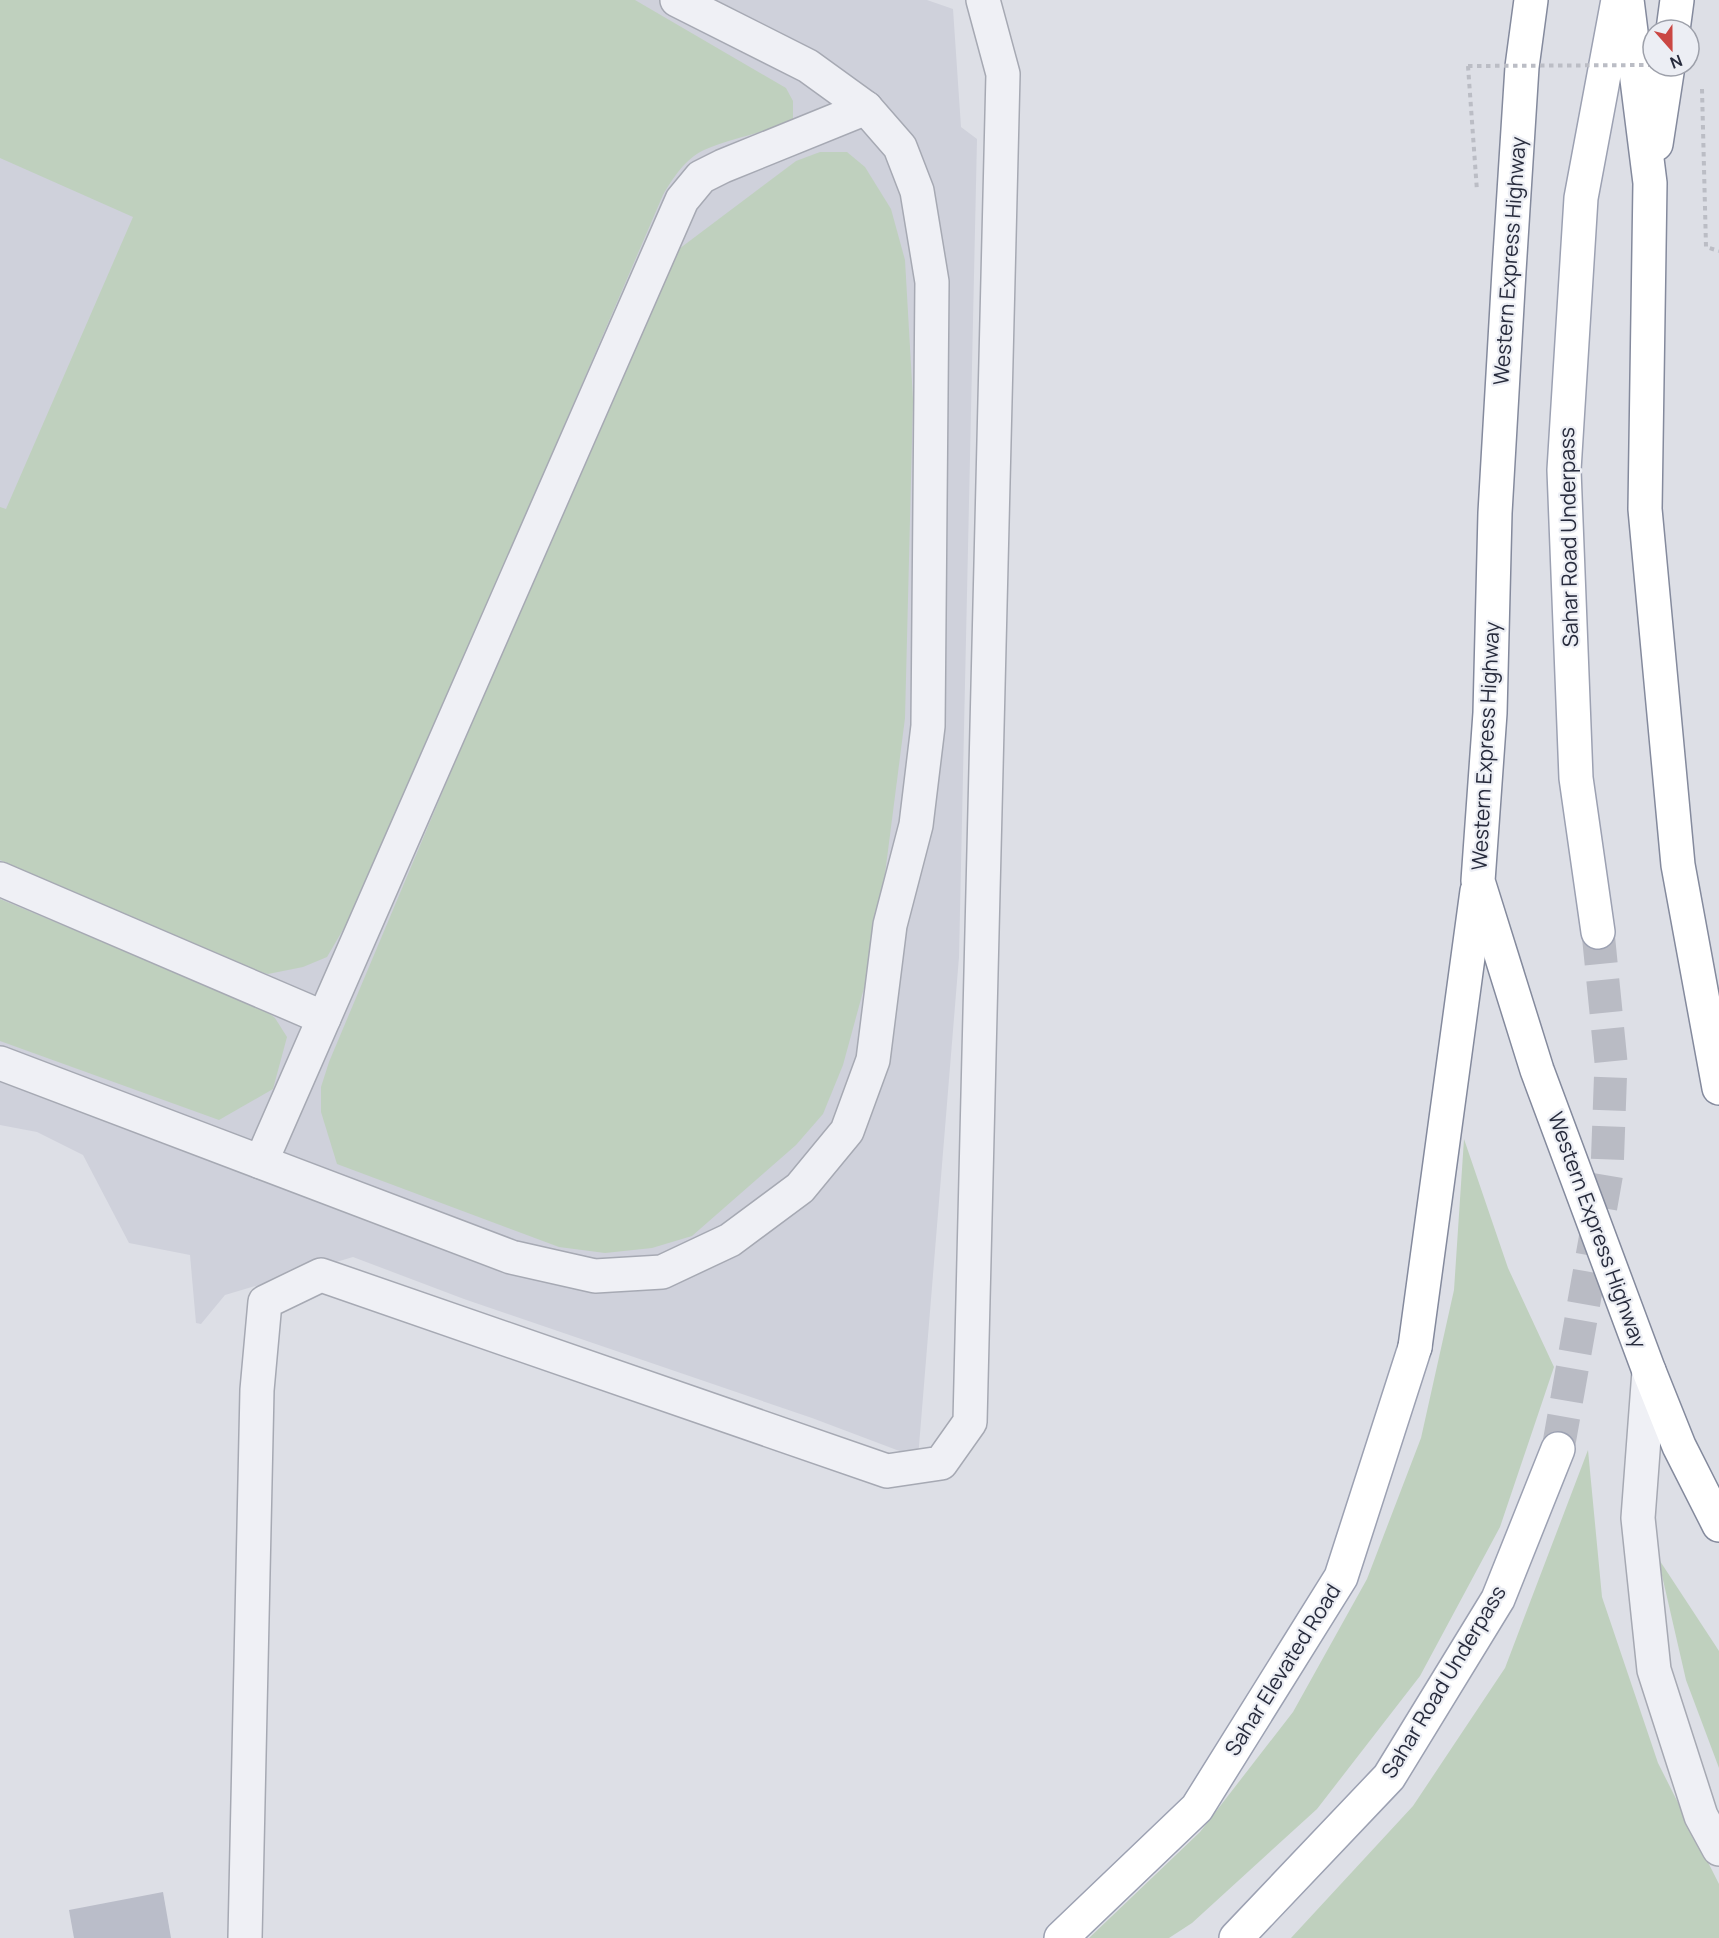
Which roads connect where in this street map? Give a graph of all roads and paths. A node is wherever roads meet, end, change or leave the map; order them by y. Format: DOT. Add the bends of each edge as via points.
graph roads {
  1 [pos="677,0"];
  2 [pos="983,0"];
  3 [pos="1516,0"];
  4 [pos="1531,0"];
  5 [pos="1618,0"];
  6 [pos="1627,0"];
  7 [pos="1677,0"];
  8 [pos="1675,18"];
  9 [pos="1641,65"];
  10 [pos="1522,68"];
  11 [pos="1666,78"];
  12 [pos="1702,88"];
  13 [pos="866,108"];
  14 [pos="1650,183"];
  15 [pos="1477,196"];
  16 [pos="1719,251"];
  17 [pos="0,879"];
  18 [pos="1478,880"];
  19 [pos="1598,932"];
  20 [pos="324,1018"];
  21 [pos="0,1064"];
  22 [pos="1719,1088"];
  23 [pos="261,1162"];
  24 [pos="1648,1371"];
  25 [pos="1558,1449"];
  26 [pos="1719,1525"];
  27 [pos="1719,1849"];
  28 [pos="245,1938"];
  29 [pos="1060,1938"];
  30 [pos="1236,1938"];
  1 -- 13 [label="street" via="808,66"];
  2 -- 28 [label="street" via="1003,74 970,1422 941,1463 887,1471 321,1275 265,1302 257,1390"];
  3 -- 10 [label="main road"];
  4 -- 10 [label="main road"];
  5 -- 19 [label="main road, Sahar Road Underpass" via="1581,198 1564,470 1576,778"];
  6 -- 14 [label="main road"];
  7 -- 8 [label="main road"];
  9 -- 15 [label="path, bridge" via="1467,66"];
  10 -- 18 [label="main road, Western Express Highway" via="1496,513 1490,714"];
  11 -- 14 [label="main road"];
  12 -- 16 [label="path" via="1706,247"];
  13 -- 20 [label="street" via="708,173 682,200"];
  13 -- 23 [label="street" via="900,147 917,191 932,282 928,726 916,825 890,925 873,1060 847,1131 800,1188 730,1240 662,1272 595,1276 511,1257"];
  14 -- 22 [label="main road" via="1645,509 1678,865"];
  17 -- 20 [label="street"];
  18 -- 24 [label="main road, Western Express Highway" via="1537,1070"];
  18 -- 29 [label="main road, Sahar Elevated Road" via="1414,1347 1341,1577 1197,1808"];
  20 -- 23 [label="street"];
  21 -- 23 [label="street"];
  24 -- 26 [label="main road, Western Express Highway" via="1678,1446"];
  24 -- 27 [label="street" via="1638,1518 1654,1670 1701,1816"];
  25 -- 30 [label="main road, Sahar Road Underpass" via="1498,1599 1389,1777"];
}
